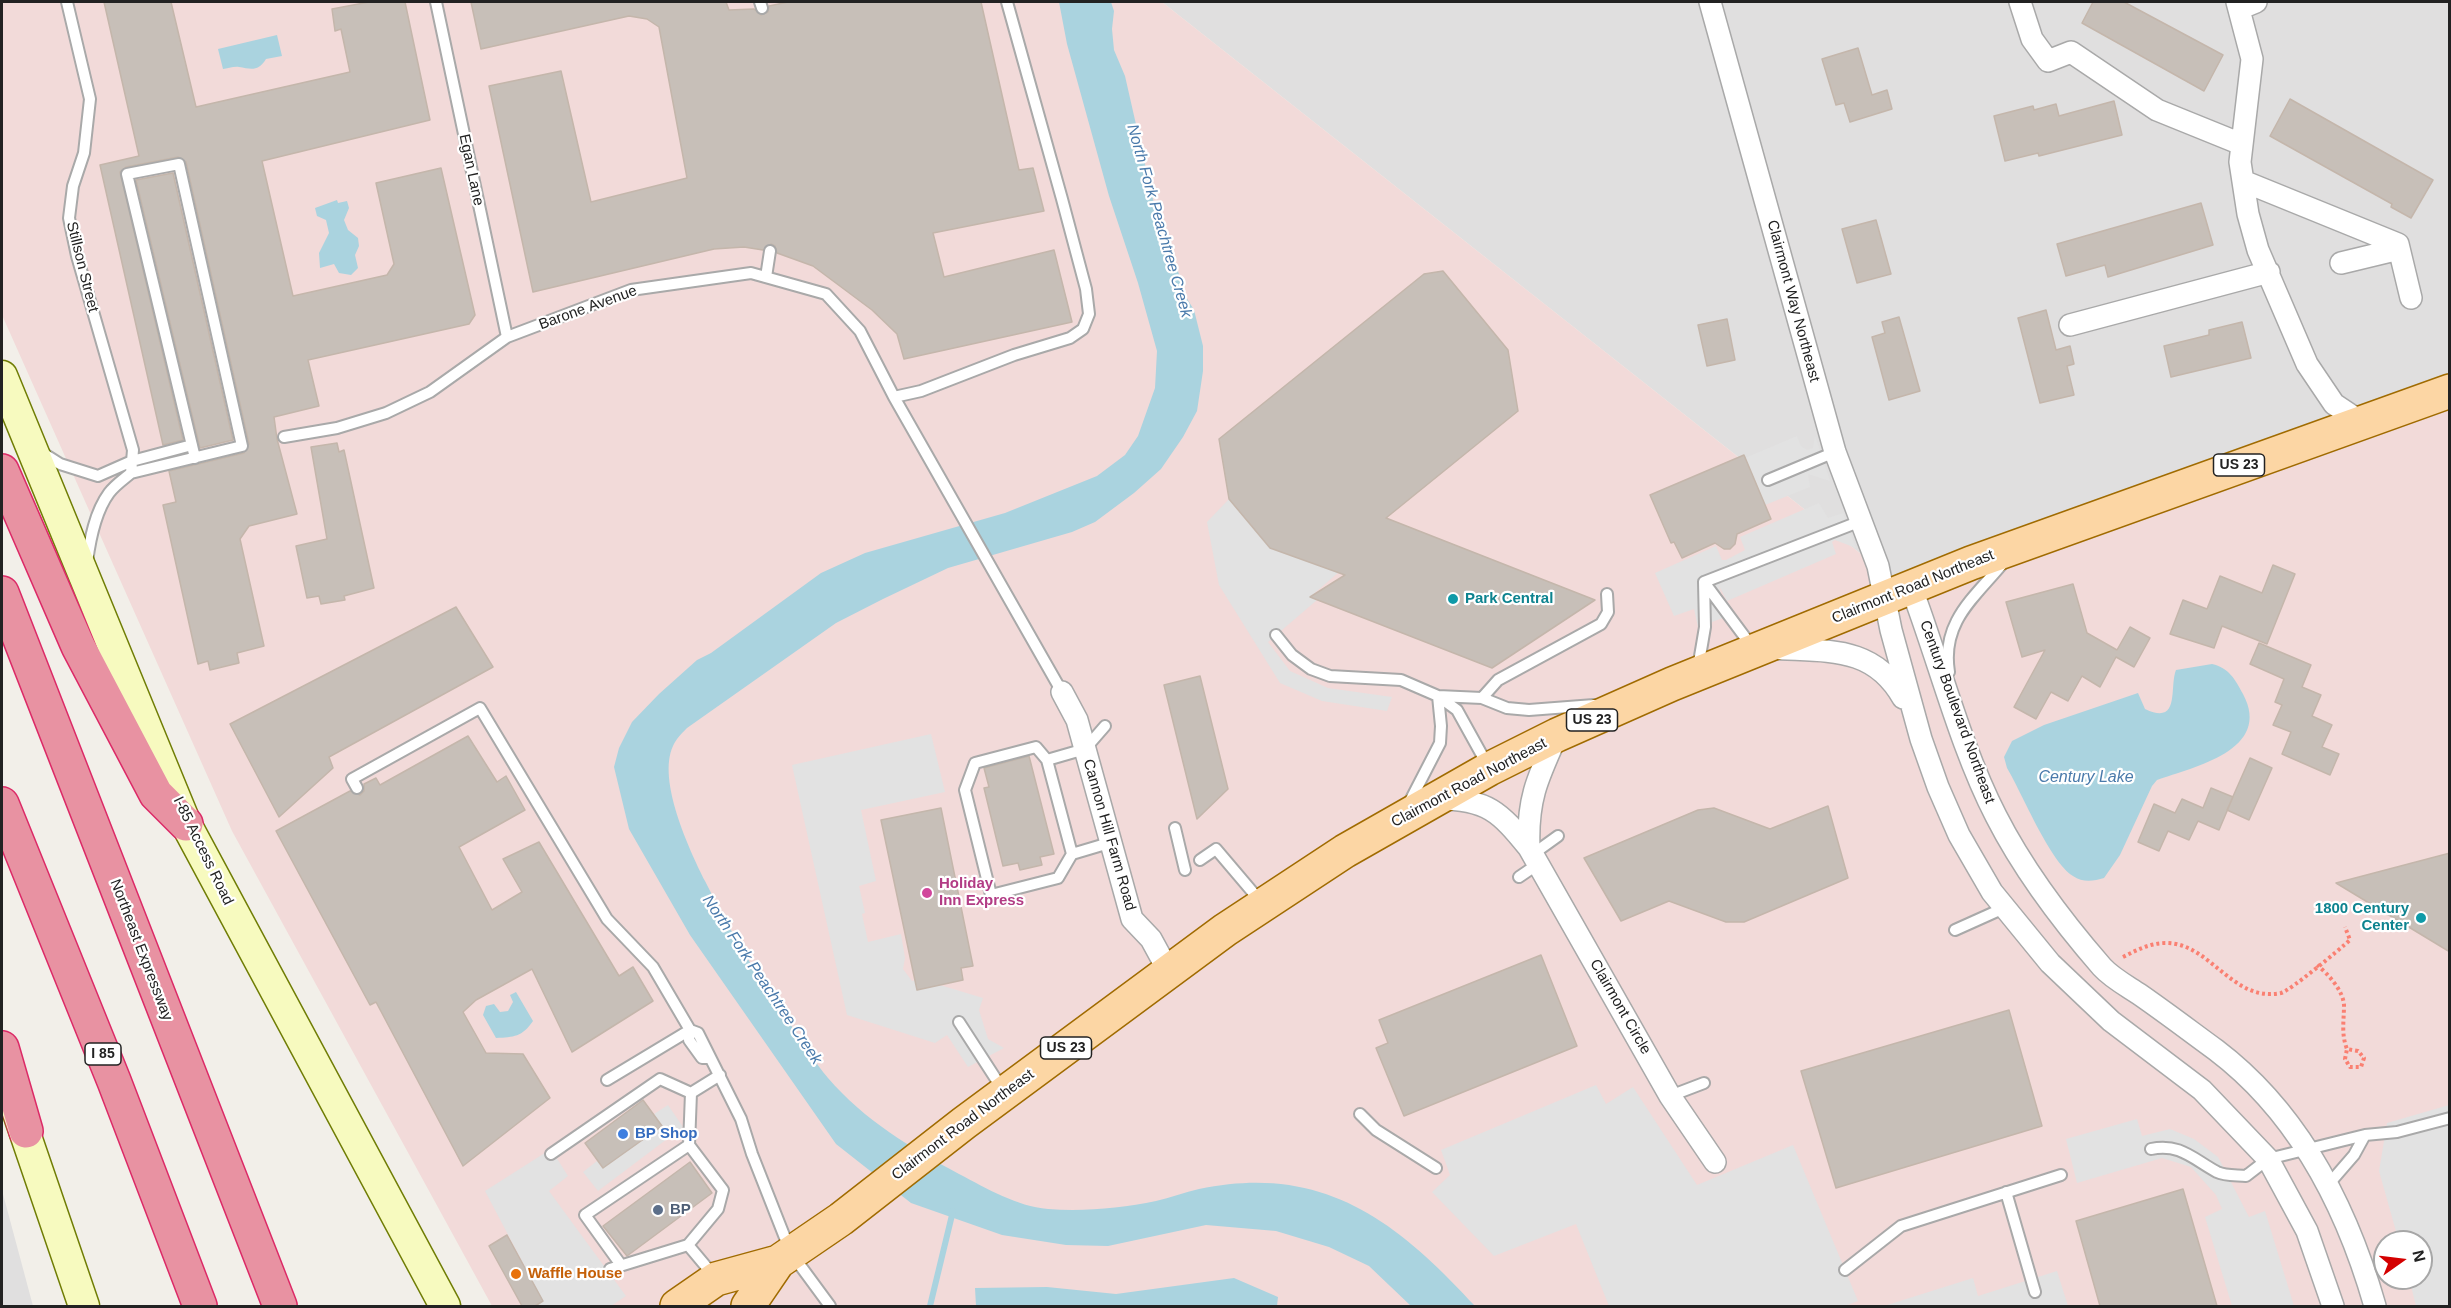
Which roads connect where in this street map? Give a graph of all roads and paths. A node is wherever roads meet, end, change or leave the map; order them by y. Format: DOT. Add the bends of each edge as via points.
graph roads {
  1 [pos="67,2"];
  2 [pos="436,2"];
  3 [pos="1007,2"];
  4 [pos="1710,2"];
  5 [pos="2020,2"];
  6 [pos="2244,4"];
  7 [pos="2241,144"];
  8 [pos="2243,181"];
  9 [pos="2399,249"];
  10 [pos="770,251"];
  11 [pos="2341,263"];
  12 [pos="2269,272"];
  13 [pos="766,277"];
  14 [pos="2411,298"];
  15 [pos="2070,325"];
  16 [pos="507,338"];
  17 [pos="2,376"];
  18 [pos="2450,391"];
  19 [pos="894,397"];
  20 [pos="2361,422"];
  21 [pos="284,436"];
  22 [pos="28,443"];
  23 [pos="192,445"];
  24 [pos="1835,452"];
  25 [pos="195,458"];
  26 [pos="132,460"];
  27 [pos="2,471"];
  28 [pos="131,473"];
  29 [pos="1768,480"];
  30 [pos="1861,521"];
  31 [pos="2017,546"];
  32 [pos="85,580"];
  33 [pos="1704,582"];
  34 [pos="1898,592"];
  35 [pos="2,593"];
  36 [pos="1607,594"];
  37 [pos="1276,634"];
  38 [pos="1761,648"];
  39 [pos="1697,674"];
  40 [pos="1062,692"];
  41 [pos="1438,696"];
  42 [pos="1482,698"];
  43 [pos="1630,703"];
  44 [pos="1953,705"];
  45 [pos="1105,726"];
  46 [pos="1557,735"];
  47 [pos="1921,739"];
  48 [pos="1085,749"];
  49 [pos="1047,760"];
  50 [pos="1489,769"];
  51 [pos="357,788"];
  52 [pos="1435,799"];
  53 [pos="2,804"];
  54 [pos="1401,818"];
  55 [pos="186,824"];
  56 [pos="1175,828"];
  57 [pos="1558,836"];
  58 [pos="1109,843"];
  59 [pos="1072,854"];
  60 [pos="1533,855"];
  61 [pos="1200,860"];
  62 [pos="1185,870"];
  63 [pos="1519,877"];
  64 [pos="1263,904"];
  65 [pos="2004,908"];
  66 [pos="2345,927"];
  67 [pos="1955,930"];
  68 [pos="2123,957"];
  69 [pos="2317,965"];
  70 [pos="1169,972"];
  71 [pos="959,1022"];
  72 [pos="690,1030"];
  73 [pos="2,1048"];
  74 [pos="2347,1049"];
  75 [pos="2,1071"];
  76 [pos="720,1075"];
  77 [pos="607,1080"];
  78 [pos="1704,1083"];
  79 [pos="690,1093"];
  80 [pos="1005,1093"];
  81 [pos="1671,1096"];
  82 [pos="1360,1113"];
  83 [pos="2450,1118"];
  84 [pos="26,1131"];
  85 [pos="2366,1135"];
  86 [pos="689,1144"];
  87 [pos="2307,1148"];
  88 [pos="2151,1149"];
  89 [pos="551,1154"];
  90 [pos="2268,1159"];
  91 [pos="1715,1162"];
  92 [pos="1436,1168"];
  93 [pos="2061,1175"];
  94 [pos="2328,1185"];
  95 [pos="2006,1192"];
  96 [pos="688,1245"];
  97 [pos="785,1257"];
  98 [pos="621,1265"];
  99 [pos="610,1269"];
  100 [pos="1845,1270"];
  101 [pos="716,1279"];
  102 [pos="2035,1292"];
  103 [pos="84,1306"];
  104 [pos="200,1306"];
  105 [pos="280,1306"];
  106 [pos="445,1306"];
  107 [pos="677,1306"];
  108 [pos="748,1306"];
  109 [pos="830,1306"];
  110 [pos="2332,1306"];
  111 [pos="2375,1306"];
  1 -- 26 [label="lane, Stillson Street" via="90,99 84,153 73,186 69,218 133,450"];
  2 -- 16 [label="lane, Egan Lane"];
  3 -- 19 [label="lane" via="1086,289 1089,314 1083,329 1070,338 1014,355 921,392"];
  4 -- 24 [label="street, Clairmont Way Northeast"];
  5 -- 7 [label="street" via="2032,39 2048,61 2071,52 2157,110"];
  6 -- 7 [label="street" via="2252,59"];
  7 -- 8 [label="street"];
  8 -- 9 [label="street" via="2398,244"];
  8 -- 12 [label="street" via="2258,250"];
  9 -- 11 [label="street"];
  9 -- 14 [label="street"];
  10 -- 13 [label="lane"];
  12 -- 15 [label="street"];
  12 -- 20 [label="street" via="2307,364 2334,404"];
  13 -- 16 [label="lane, Barone Avenue" via="751,273 631,290"];
  13 -- 19 [label="lane, Barone Avenue" via="826,294 860,331"];
  16 -- 21 [label="lane, Barone Avenue" via="430,392 386,413 337,428"];
  17 -- 22 [label="main road, I-85 Access Road"];
  18 -- 20 [label="main road, Clairmont Road Northeast / US 23"];
  19 -- 40 [label="lane, Barone Avenue"];
  20 -- 31 [label="main road, Clairmont Road Northeast / US 23"];
  22 -- 26 [label="lane" via="60,464 98,476"];
  22 -- 32 [label="main road, I-85 Access Road"];
  23 -- 25 [label="lane"];
  23 -- 25 [label="lane" via="127,174 179,164 242,446"];
  23 -- 26 [label="lane"];
  24 -- 29 [label="lane"];
  24 -- 30 [label="street, Clairmont Way Northeast"];
  25 -- 28 [label="lane"];
  26 -- 28 [label="lane, Stillson Street"];
  27 -- 55 [label="highway" via="78,646 156,794"];
  28 -- 32 [label="lane" via="109,493 98,516 90,540"];
  30 -- 33 [label="lane"];
  30 -- 34 [label="street, Clairmont Way Northeast" via="1878,566"];
  31 -- 34 [label="main road, Clairmont Road Northeast / US 23"];
  31 -- 44 [label="lane" via="1954,621 1948,637 1947,661"];
  32 -- 55 [label="main road, I-85 Access Road"];
  33 -- 38 [label="lane" via="1747,640"];
  33 -- 39 [label="lane" via="1705,627"];
  34 -- 38 [label="main road, Clairmont Road Northeast / US 23"];
  34 -- 44 [label="street, Century Boulevard Northeast"];
  34 -- 47 [label="street"];
  35 -- 105 [label="highway, Northeast Expressway"];
  36 -- 42 [label="lane" via="1608,612 1601,624 1498,680"];
  37 -- 41 [label="lane" via="1292,655 1311,669 1330,676 1401,680"];
  38 -- 39 [label="main road, Clairmont Road Northeast / US 23"];
  38 -- 47 [label="street" via="1846,653 1874,664 1897,686"];
  39 -- 43 [label="main road, Clairmont Road Northeast / US 23"];
  40 -- 48 [label="street, Cannon Hill Farm Road" via="1077,720"];
  41 -- 42 [label="lane"];
  41 -- 50 [label="lane" via="1457,710"];
  41 -- 54 [label="lane" via="1440,743"];
  42 -- 43 [label="lane" via="1507,708 1529,710"];
  43 -- 46 [label="main road, Clairmont Road Northeast / US 23"];
  44 -- 87 [label="street, Century Boulevard Northeast" via="2005,834 2078,938 2104,970 2240,1070"];
  45 -- 48 [label="lane"];
  46 -- 50 [label="main road, Clairmont Road Northeast / US 23"];
  46 -- 60 [label="street, Clairmont Circle" via="1534,787 1528,816"];
  47 -- 65 [label="street" via="1959,835"];
  48 -- 49 [label="lane"];
  48 -- 58 [label="street, Cannon Hill Farm Road"];
  49 -- 59 [label="lane"];
  49 -- 59 [label="lane" via="1036,747 975,763 965,790 991,895 1058,878"];
  50 -- 52 [label="main road, Clairmont Road Northeast / US 23"];
  51 -- 72 [label="lane" via="352,779 480,708 607,919 652,967"];
  52 -- 54 [label="main road, Clairmont Road Northeast / US 23"];
  52 -- 60 [label="street, Clairmont Circle" via="1461,799 1493,809"];
  53 -- 104 [label="highway, I 85"];
  54 -- 64 [label="main road, Clairmont Road Northeast / US 23"];
  55 -- 106 [label="main road, I-85 Access Road"];
  56 -- 62 [label="lane"];
  57 -- 60 [label="lane"];
  58 -- 59 [label="lane"];
  58 -- 70 [label="street, Cannon Hill Farm Road" via="1132,919 1150,939"];
  60 -- 63 [label="lane"];
  60 -- 81 [label="street, Clairmont Circle"];
  61 -- 64 [label="lane" via="1216,849"];
  64 -- 70 [label="main road, Clairmont Road Northeast / US 23"];
  65 -- 67 [label="lane"];
  65 -- 90 [label="street" via="2075,989 2124,1032 2202,1090"];
  66 -- 69 [label="path" via="2350,940"];
  68 -- 69 [label="path" via="2146,946 2167,943 2190,948 2241,987 2263,994 2282,993"];
  69 -- 74 [label="path" via="2329,975 2344,1003 2342,1022"];
  70 -- 80 [label="main road, Clairmont Road Northeast / US 23"];
  71 -- 80 [label="lane"];
  72 -- 76 [label="lane" via="698,1033"];
  72 -- 77 [label="lane"];
  73 -- 84 [label="highway"];
  74 -- 74 [label="path" via="2358,1051 2364,1058 2361,1067 2350,1067 2345,1059"];
  75 -- 84 [label="main road"];
  76 -- 79 [label="lane"];
  76 -- 97 [label="lane" via="741,1119"];
  78 -- 81 [label="lane"];
  79 -- 86 [label="lane"];
  79 -- 89 [label="lane" via="660,1079"];
  80 -- 97 [label="main road, Clairmont Road Northeast / US 23" via="841,1219"];
  81 -- 91 [label="street, Clairmont Circle"];
  82 -- 92 [label="lane" via="1376,1130"];
  83 -- 85 [label="lane" via="2397,1132"];
  84 -- 103 [label="main road"];
  85 -- 87 [label="lane"];
  85 -- 94 [label="lane"];
  86 -- 96 [label="lane" via="723,1190 718,1209"];
  86 -- 98 [label="lane" via="585,1215"];
  87 -- 90 [label="lane"];
  87 -- 94 [label="street, Century Boulevard Northeast"];
  88 -- 90 [label="lane" via="2165,1146 2196,1157 2219,1174 2246,1176"];
  90 -- 110 [label="street" via="2303,1223"];
  93 -- 95 [label="lane"];
  94 -- 111 [label="street, Century Boulevard Northeast" via="2355,1243"];
  95 -- 100 [label="lane" via="1901,1226"];
  95 -- 102 [label="lane"];
  96 -- 98 [label="lane"];
  96 -- 101 [label="lane"];
  97 -- 101 [label="main road, Clairmont Road Northeast / US 23"];
  97 -- 108 [label="main road, Clairmont Road Northeast / US 23"];
  97 -- 109 [label="lane"];
  98 -- 99 [label="lane"];
  101 -- 107 [label="main road, Clairmont Road Northeast / US 23"];
}
